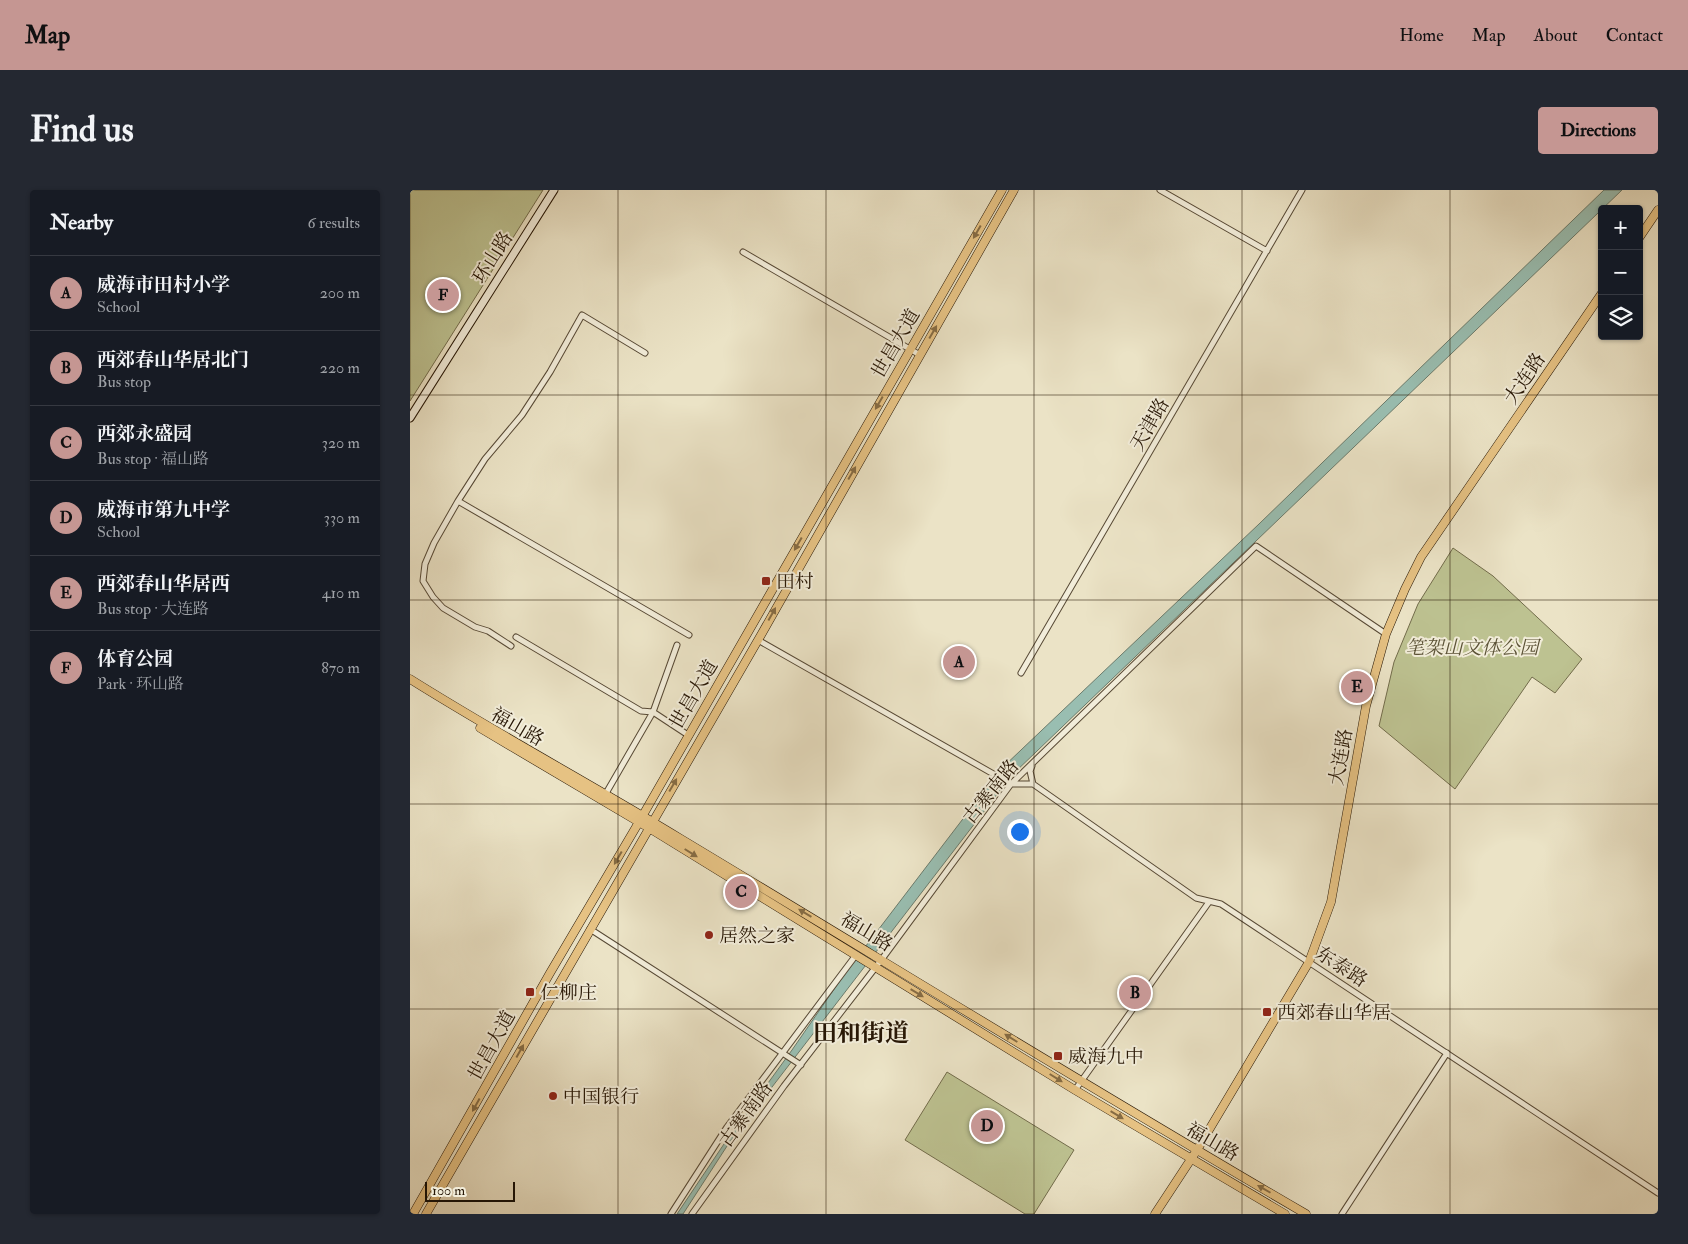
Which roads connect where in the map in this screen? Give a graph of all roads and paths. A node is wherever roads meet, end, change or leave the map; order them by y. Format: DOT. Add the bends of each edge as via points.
graph roads {
  1 [pos="554,190"];
  2 [pos="1002,190"];
  3 [pos="1014,190"];
  4 [pos="1160,190"];
  5 [pos="1302,190"];
  6 [pos="1658,210"];
  7 [pos="1643,232"];
  8 [pos="1267,251"];
  9 [pos="743,252"];
  10 [pos="1601,295"];
  11 [pos="910,349"];
  12 [pos="645,353"];
  13 [pos="920,355"];
  14 [pos="410,418"];
  15 [pos="458,501"];
  16 [pos="1386,634"];
  17 [pos="689,635"];
  18 [pos="516,637"];
  19 [pos="758,640"];
  20 [pos="677,645"];
  21 [pos="512,646"];
  22 [pos="1021,673"];
  23 [pos="410,679"];
  24 [pos="410,685"];
  25 [pos="653,712"];
  26 [pos="688,735"];
  27 [pos="1032,763"];
  28 [pos="1009,783"];
  29 [pos="1033,784"];
  30 [pos="604,797"];
  31 [pos="641,819"];
  32 [pos="651,825"];
  33 [pos="1209,902"];
  34 [pos="590,929"];
  35 [pos="856,955"];
  36 [pos="880,958"];
  37 [pos="1309,962"];
  38 [pos="874,966"];
  39 [pos="1447,1053"];
  40 [pos="785,1054"];
  41 [pos="798,1063"];
  42 [pos="1082,1082"];
  43 [pos="1075,1090"];
  44 [pos="1197,1150"];
  45 [pos="1191,1159"];
  46 [pos="1658,1193"];
  47 [pos="413,1209"];
  48 [pos="426,1214"];
  49 [pos="671,1214"];
  50 [pos="692,1214"];
  51 [pos="1155,1214"];
  52 [pos="1285,1214"];
  53 [pos="1306,1214"];
  54 [pos="1342,1214"];
  1 -- 14 [label="main road, 环山路"];
  2 -- 11 [label="main road, 世昌大道, one-way"];
  13 -- 3 [label="main road, 世昌大道, one-way"];
  4 -- 8 [label="street"];
  5 -- 8 [label="street, 天津路"];
  6 -- 7 [label="main road"];
  8 -- 22 [label="street, 天津路"];
  9 -- 11 [label="street"];
  10 -- 16 [label="main road, 大连路" via="1422,557"];
  11 -- 13 [label="street"];
  11 -- 26 [label="main road, 世昌大道, one-way"];
  12 -- 15 [label="street" via="582,316 522,415 485,459"];
  19 -- 13 [label="main road, 世昌大道, one-way"];
  15 -- 17 [label="street"];
  15 -- 21 [label="street" via="434,543 425,564 423,581 443,608"];
  16 -- 27 [label="street, 古寨南路" via="1256,546"];
  16 -- 37 [label="main road, 大连路" via="1366,706 1331,902"];
  18 -- 25 [label="street" via="641,711"];
  19 -- 28 [label="street"];
  32 -- 19 [label="main road, 世昌大道, one-way"];
  20 -- 25 [label="street"];
  23 -- 30 [label="main road, 福山路"];
  24 -- 30 [label="main road" via="474,725"];
  25 -- 26 [label="street"];
  25 -- 30 [label="street"];
  26 -- 31 [label="main road, 世昌大道"];
  27 -- 28 [label="street, 古寨南路"];
  27 -- 29 [label="street"];
  28 -- 29 [label="street"];
  28 -- 36 [label="street, 古寨南路"];
  29 -- 33 [label="street, 东泰路" via="1196,898"];
  30 -- 31 [label="main road"];
  31 -- 32 [label="main road"];
  31 -- 47 [label="main road, 世昌大道, one-way"];
  32 -- 34 [label="main road, 世昌大道"];
  32 -- 35 [label="main road, 福山路, one-way"];
  36 -- 32 [label="main road, 福山路, one-way"];
  33 -- 37 [label="street, 东泰路" via="1221,904"];
  33 -- 42 [label="street"];
  34 -- 40 [label="street"];
  48 -- 34 [label="main road, 世昌大道, one-way"];
  35 -- 38 [label="main road, 福山路"];
  35 -- 40 [label="street"];
  36 -- 38 [label="street, 古寨南路"];
  42 -- 36 [label="main road, 福山路, one-way"];
  37 -- 39 [label="street, 东泰路"];
  37 -- 44 [label="main road, 大连路"];
  38 -- 41 [label="street, 古寨南路"];
  38 -- 43 [label="main road, 福山路, one-way"];
  39 -- 46 [label="street, 东泰路"];
  39 -- 54 [label="street"];
  40 -- 41 [label="street"];
  40 -- 49 [label="street" via="727,1127"];
  41 -- 50 [label="street, 古寨南路"];
  42 -- 43 [label="street"];
  42 -- 44 [label="main road, 福山路"];
  43 -- 45 [label="main road, 福山路, one-way"];
  44 -- 45 [label="main road, 大连路"];
  53 -- 44 [label="main road, 福山路, one-way"];
  45 -- 51 [label="main road, 大连路"];
  45 -- 52 [label="main road, 福山路"];
}
